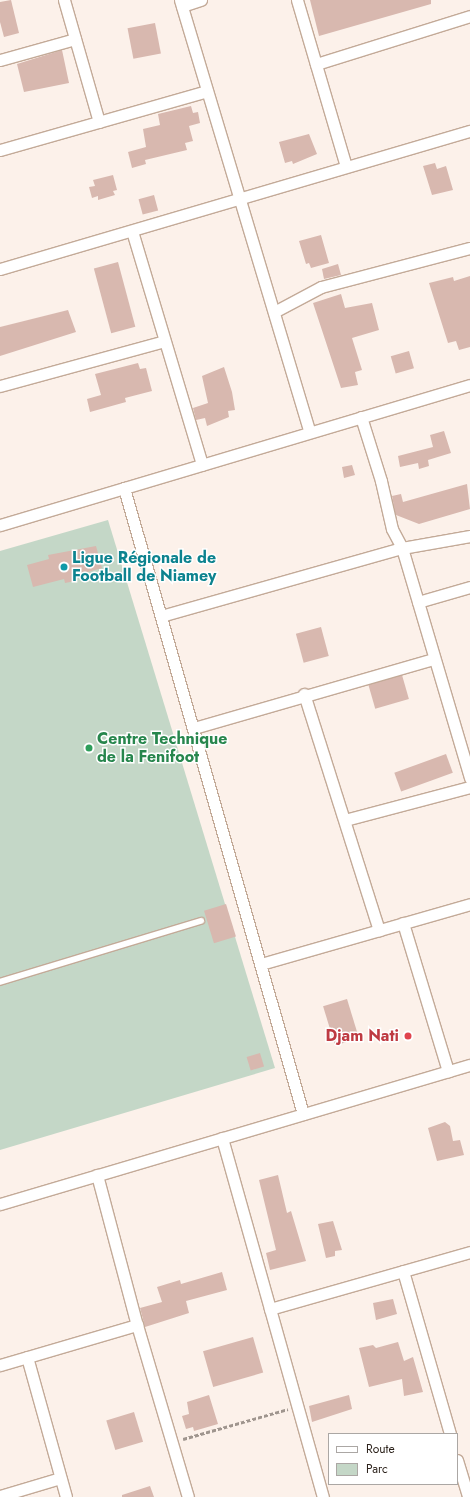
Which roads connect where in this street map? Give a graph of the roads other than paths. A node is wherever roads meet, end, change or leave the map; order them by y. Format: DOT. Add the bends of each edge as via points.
graph roads {
  1 [pos="64,0"];
  2 [pos="201,0"];
  3 [pos="297,0"];
  4 [pos="181,3"];
  5 [pos="470,16"];
  6 [pos="75,39"];
  7 [pos="0,60"];
  8 [pos="316,64"];
  9 [pos="207,91"];
  10 [pos="100,122"];
  11 [pos="470,131"];
  12 [pos="0,150"];
  13 [pos="346,166"];
  14 [pos="240,199"];
  15 [pos="132,231"];
  16 [pos="470,248"];
  17 [pos="0,269"];
  18 [pos="274,312"];
  19 [pos="164,341"];
  20 [pos="470,385"];
  21 [pos="0,386"];
  22 [pos="361,417"];
  23 [pos="310,432"];
  24 [pos="202,465"];
  25 [pos="124,488"];
  26 [pos="0,524"];
  27 [pos="470,536"];
  28 [pos="402,548"];
  29 [pos="470,587"];
  30 [pos="418,602"];
  31 [pos="161,616"];
  32 [pos="433,659"];
  33 [pos="304,694"];
  34 [pos="194,728"];
  35 [pos="470,778"];
  36 [pos="470,787"];
  37 [pos="345,820"];
  38 [pos="470,904"];
  39 [pos="201,922"];
  40 [pos="403,923"];
  41 [pos="379,930"];
  42 [pos="260,964"];
  43 [pos="0,982"];
  44 [pos="470,1065"];
  45 [pos="448,1071"];
  46 [pos="303,1114"];
  47 [pos="222,1138"];
  48 [pos="97,1175"];
  49 [pos="0,1204"];
  50 [pos="470,1252"];
  51 [pos="403,1271"];
  52 [pos="270,1309"];
  53 [pos="137,1325"];
  54 [pos="27,1357"];
  55 [pos="0,1365"];
  56 [pos="450,1433"];
  57 [pos="458,1463"];
  58 [pos="60,1478"];
  59 [pos="0,1496"];
  60 [pos="66,1497"];
  61 [pos="188,1497"];
  62 [pos="324,1497"];
  63 [pos="468,1497"];
  1 -- 6 [label="street"];
  2 -- 4 [label="street"];
  3 -- 8 [label="street"];
  4 -- 9 [label="street"];
  5 -- 8 [label="street"];
  6 -- 7 [label="street"];
  6 -- 10 [label="street"];
  8 -- 13 [label="street"];
  9 -- 10 [label="street"];
  9 -- 14 [label="street"];
  10 -- 12 [label="street"];
  11 -- 13 [label="street"];
  13 -- 14 [label="street"];
  14 -- 15 [label="street"];
  14 -- 18 [label="street"];
  15 -- 17 [label="street"];
  15 -- 19 [label="street"];
  16 -- 18 [label="street" via="321,286"];
  18 -- 23 [label="street"];
  19 -- 21 [label="street"];
  19 -- 24 [label="street"];
  20 -- 22 [label="street"];
  22 -- 23 [label="street"];
  22 -- 28 [label="street" via="381,481 392,529"];
  23 -- 24 [label="street"];
  24 -- 25 [label="street"];
  25 -- 26 [label="street"];
  25 -- 31 [label="street"];
  27 -- 28 [label="street"];
  28 -- 30 [label="street"];
  28 -- 31 [label="street"];
  29 -- 30 [label="street"];
  30 -- 32 [label="street"];
  31 -- 34 [label="street"];
  32 -- 33 [label="street"];
  32 -- 35 [label="street"];
  33 -- 34 [label="street"];
  33 -- 37 [label="street"];
  34 -- 42 [label="street"];
  36 -- 37 [label="street"];
  37 -- 41 [label="street"];
  38 -- 40 [label="street"];
  39 -- 43 [label="lane"];
  40 -- 41 [label="street"];
  40 -- 45 [label="street"];
  41 -- 42 [label="street"];
  42 -- 46 [label="street"];
  44 -- 45 [label="street"];
  45 -- 46 [label="street"];
  46 -- 47 [label="street"];
  47 -- 48 [label="street"];
  47 -- 52 [label="street"];
  48 -- 49 [label="street"];
  48 -- 53 [label="street"];
  50 -- 51 [label="street"];
  51 -- 52 [label="street"];
  51 -- 56 [label="street"];
  52 -- 62 [label="street"];
  53 -- 54 [label="street"];
  53 -- 61 [label="street"];
  54 -- 55 [label="street"];
  54 -- 58 [label="street"];
  57 -- 63 [label="street"];
  58 -- 59 [label="street"];
  58 -- 60 [label="street"];
}
